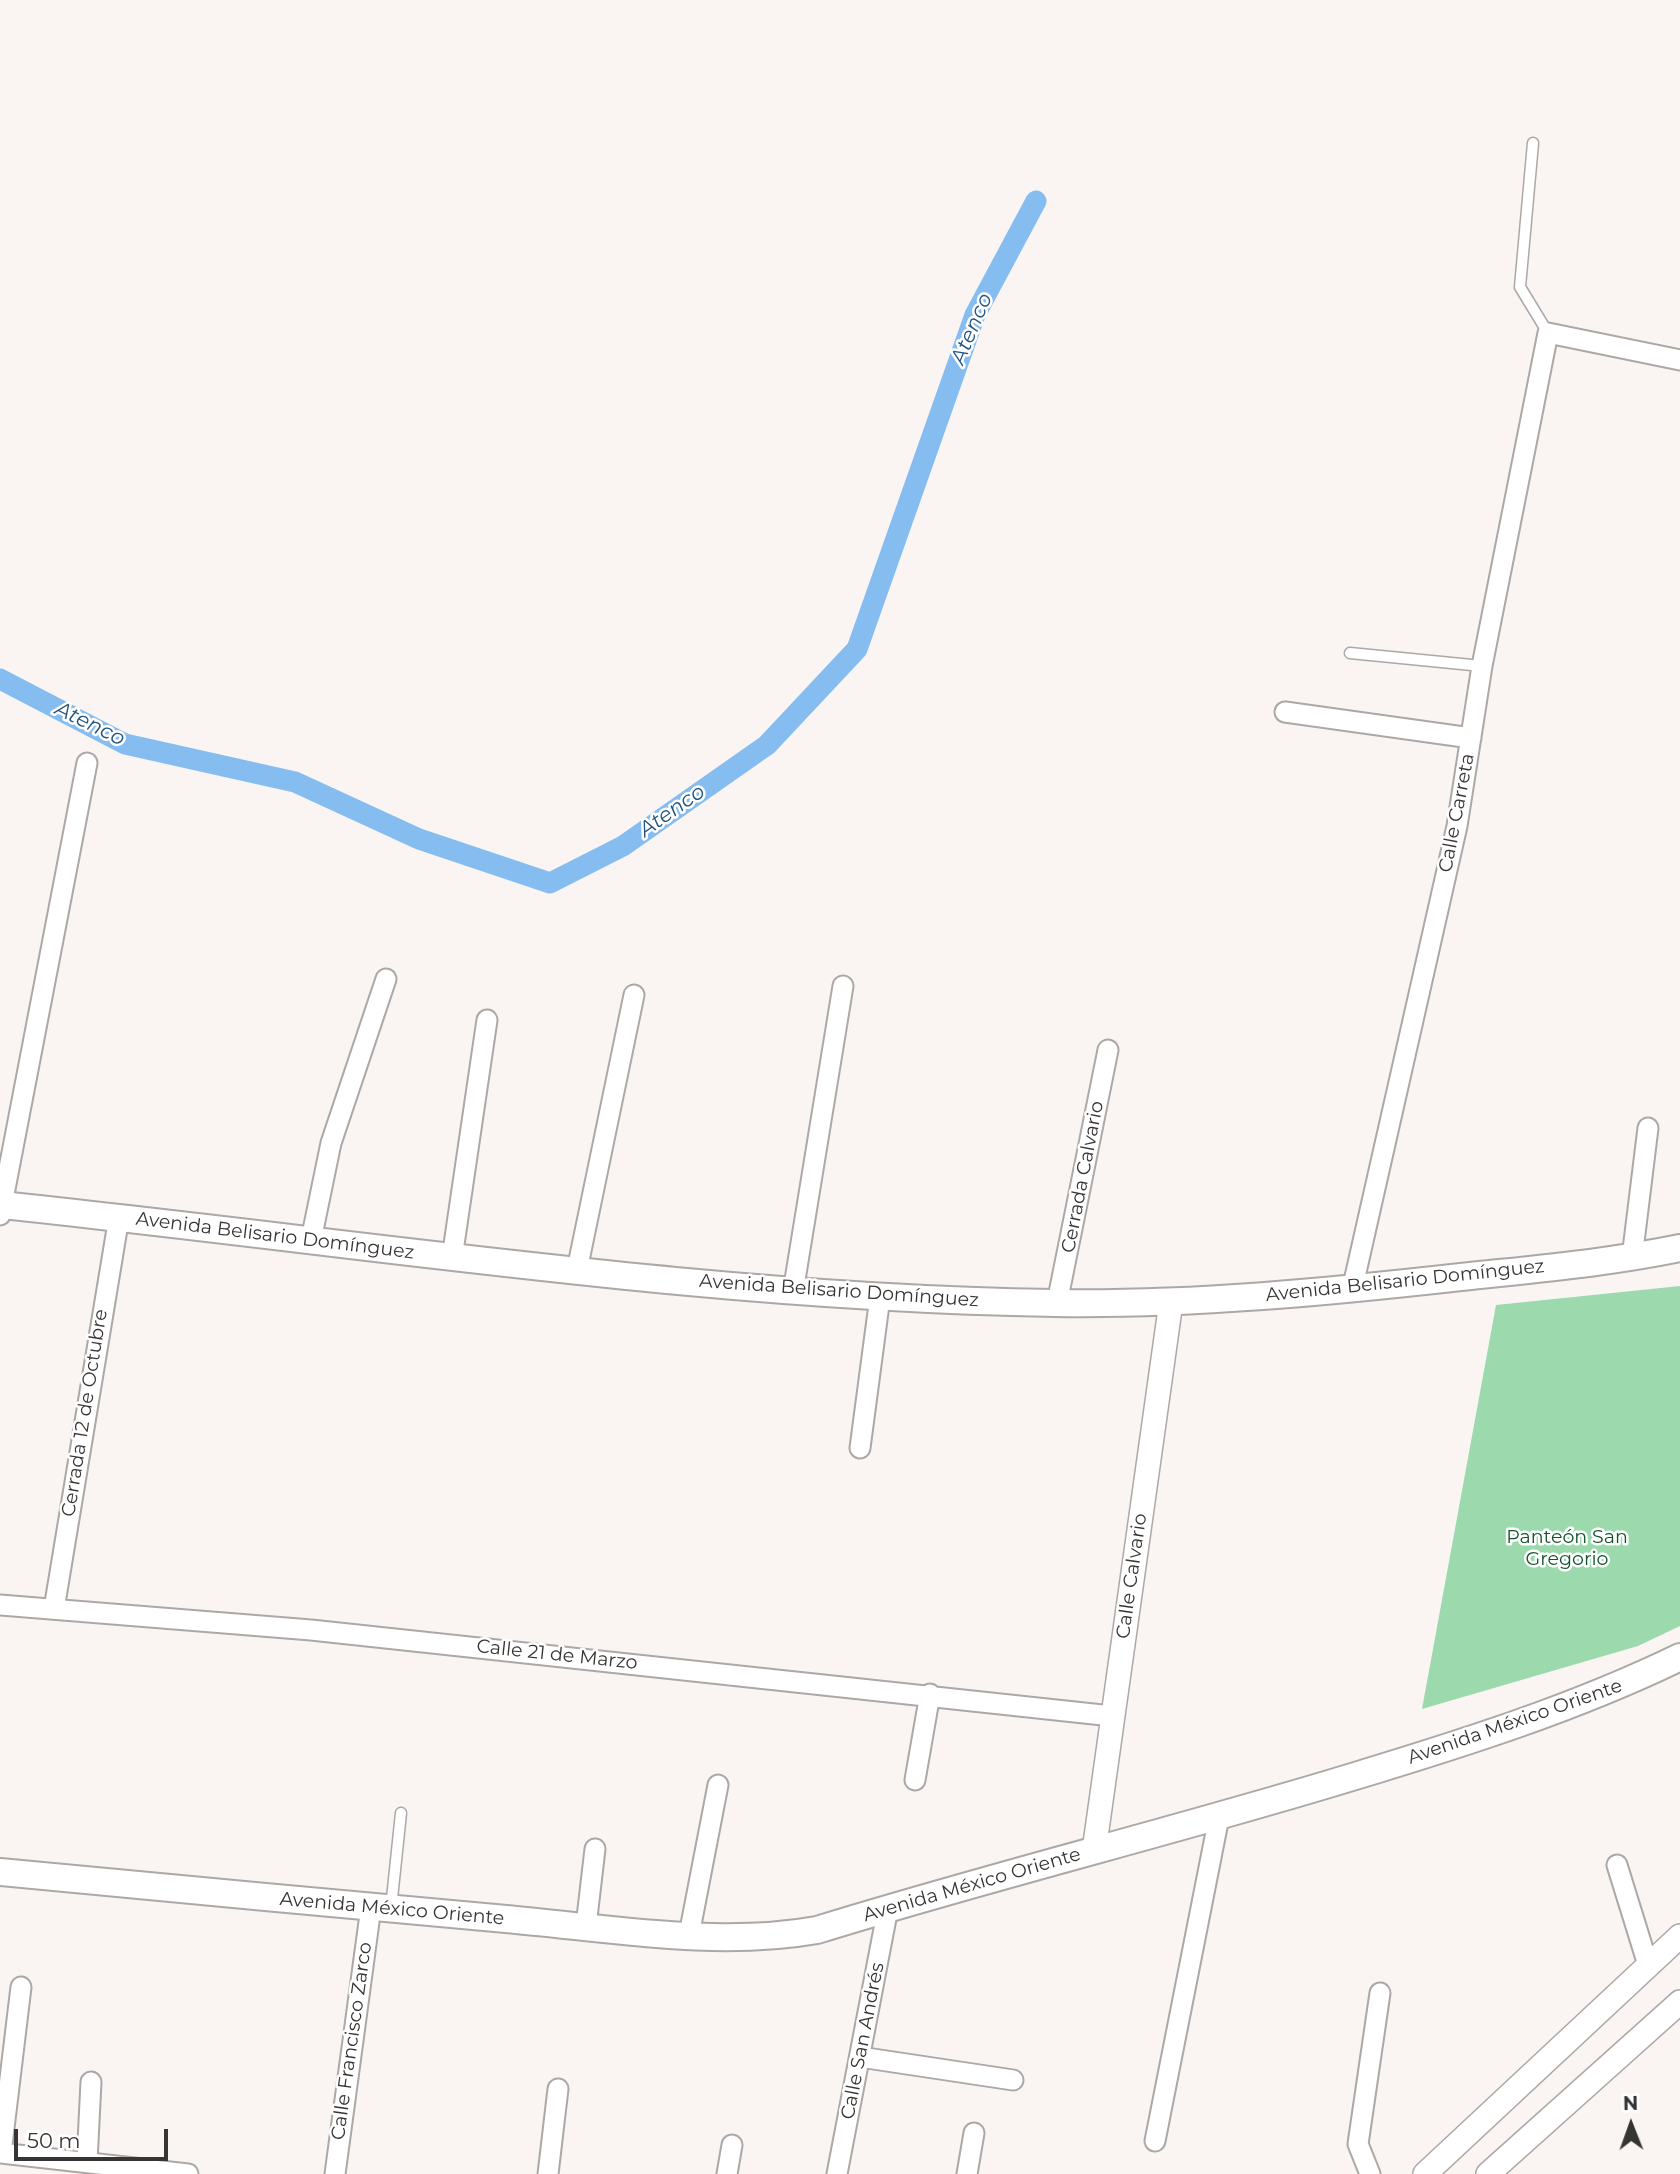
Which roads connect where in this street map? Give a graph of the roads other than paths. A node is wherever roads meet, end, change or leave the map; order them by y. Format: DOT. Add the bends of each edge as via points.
graph roads {
  1 [pos="1533,143"];
  2 [pos="1548,333"];
  3 [pos="1680,360"];
  4 [pos="1350,653"];
  5 [pos="1482,666"];
  6 [pos="1284,712"];
  7 [pos="1471,738"];
  8 [pos="87,763"];
  9 [pos="386,979"];
  10 [pos="843,986"];
  11 [pos="634,995"];
  12 [pos="487,1020"];
  13 [pos="1108,1051"];
  14 [pos="1648,1128"];
  15 [pos="0,1209"];
  16 [pos="119,1217"];
  17 [pos="311,1240"];
  18 [pos="1680,1248"];
  19 [pos="452,1258"];
  20 [pos="1632,1258"];
  21 [pos="577,1270"];
  22 [pos="1352,1290"];
  23 [pos="793,1292"];
  24 [pos="880,1297"];
  25 [pos="1171,1302"];
  26 [pos="1057,1303"];
  27 [pos="860,1448"];
  28 [pos="0,1605"];
  29 [pos="54,1609"];
  30 [pos="1680,1657"];
  31 [pos="930,1694"];
  32 [pos="1112,1716"];
  33 [pos="915,1780"];
  34 [pos="719,1785"];
  35 [pos="401,1813"];
  36 [pos="1219,1818"];
  37 [pos="596,1849"];
  38 [pos="1094,1851"];
  39 [pos="1618,1865"];
  40 [pos="0,1872"];
  41 [pos="381,1908"];
  42 [pos="888,1908"];
  43 [pos="586,1926"];
  44 [pos="689,1935"];
  45 [pos="1680,1936"];
  46 [pos="1648,1965"];
  47 [pos="21,1986"];
  48 [pos="1380,1993"];
  49 [pos="1679,2004"];
  50 [pos="860,2056"];
  51 [pos="1013,2080"];
  52 [pos="91,2082"];
  53 [pos="558,2089"];
  54 [pos="974,2133"];
  55 [pos="1154,2141"];
  56 [pos="732,2146"];
  57 [pos="1,2153"];
  58 [pos="87,2162"];
  59 [pos="188,2174"];
  60 [pos="335,2174"];
  61 [pos="548,2174"];
  62 [pos="727,2174"];
  63 [pos="836,2174"];
  64 [pos="967,2174"];
  65 [pos="1370,2174"];
  66 [pos="1425,2174"];
  67 [pos="1488,2174"];
  1 -- 2 [label="lane" via="1520,287"];
  2 -- 3 [label="street"];
  2 -- 5 [label="street, Calle Carreta"];
  4 -- 5 [label="lane"];
  5 -- 7 [label="street, Calle Carreta"];
  6 -- 7 [label="street"];
  7 -- 22 [label="street, Calle Carreta" via="1457,826"];
  8 -- 15 [label="street"];
  9 -- 17 [label="street" via="331,1143"];
  10 -- 23 [label="street"];
  11 -- 21 [label="street"];
  12 -- 19 [label="street"];
  13 -- 26 [label="street, Cerrada Calvario"];
  14 -- 20 [label="street"];
  15 -- 16 [label="main road, Avenida Belisario Domínguez"];
  16 -- 17 [label="main road, Avenida Belisario Domínguez"];
  16 -- 29 [label="street, Cerrada 12 de Octubre"];
  17 -- 19 [label="main road, Avenida Belisario Domínguez"];
  18 -- 20 [label="main road, Avenida Belisario Domínguez"];
  19 -- 21 [label="main road, Avenida Belisario Domínguez"];
  20 -- 22 [label="main road, Avenida Belisario Domínguez"];
  21 -- 23 [label="main road, Avenida Belisario Domínguez"];
  22 -- 25 [label="main road, Avenida Belisario Domínguez"];
  23 -- 24 [label="main road, Avenida Belisario Domínguez"];
  24 -- 26 [label="main road, Avenida Belisario Domínguez"];
  24 -- 27 [label="street"];
  25 -- 26 [label="main road, Avenida Belisario Domínguez"];
  25 -- 32 [label="street, Calle Calvario"];
  28 -- 29 [label="street, Calle 21 de Marzo"];
  29 -- 31 [label="street, Calle 21 de Marzo" via="311,1630"];
  30 -- 36 [label="main road, Avenida México Oriente" via="1624,1685 1460,1745"];
  31 -- 32 [label="street, Calle 21 de Marzo"];
  31 -- 33 [label="street"];
  32 -- 38 [label="street, Calle Calvario"];
  34 -- 44 [label="street"];
  35 -- 41 [label="lane"];
  36 -- 38 [label="main road, Avenida México Oriente"];
  36 -- 55 [label="street"];
  37 -- 43 [label="street"];
  38 -- 42 [label="main road, Avenida México Oriente"];
  39 -- 46 [label="street"];
  40 -- 41 [label="main road, Avenida México Oriente"];
  41 -- 43 [label="main road, Avenida México Oriente"];
  41 -- 60 [label="street, Calle Francisco Zarco"];
  42 -- 44 [label="main road, Avenida México Oriente" via="784,1936"];
  42 -- 50 [label="street, Calle San Andrés"];
  43 -- 44 [label="main road, Avenida México Oriente"];
  45 -- 46 [label="street"];
  46 -- 66 [label="street"];
  47 -- 57 [label="street"];
  48 -- 65 [label="street" via="1358,2144"];
  49 -- 67 [label="street"];
  50 -- 51 [label="street"];
  50 -- 63 [label="street, Calle San Andrés"];
  52 -- 58 [label="street"];
  53 -- 61 [label="street"];
  54 -- 64 [label="street"];
  56 -- 62 [label="street"];
  57 -- 58 [label="street"];
  58 -- 59 [label="street"];
}
